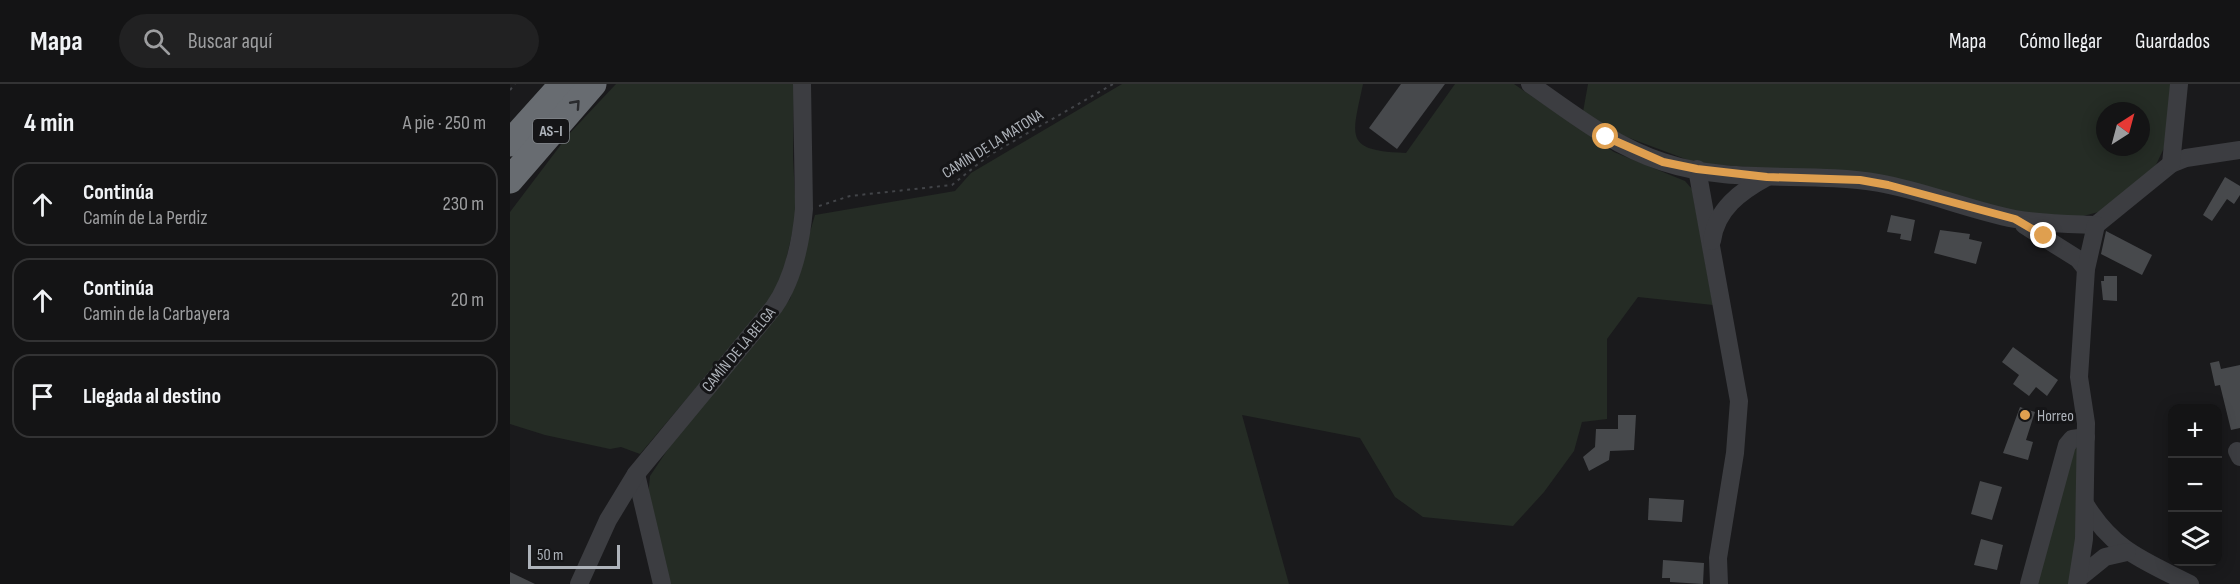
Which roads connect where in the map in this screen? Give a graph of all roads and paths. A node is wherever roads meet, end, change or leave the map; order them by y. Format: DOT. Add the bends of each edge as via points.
graph roads {
  1 [pos="515,84"];
  2 [pos="563,84"];
  3 [pos="593,84"];
  4 [pos="802,84"];
  5 [pos="1113,84"];
  6 [pos="1530,84"];
  7 [pos="2179,84"];
  8 [pos="510,90"];
  9 [pos="510,143"];
  10 [pos="2240,150"];
  11 [pos="2171,164"];
  12 [pos="1697,169"];
  13 [pos="1767,177"];
  14 [pos="510,180"];
  15 [pos="804,209"];
  16 [pos="2015,219"];
  17 [pos="2096,225"];
  18 [pos="1711,249"];
  19 [pos="2086,269"];
  20 [pos="2086,437"];
  21 [pos="636,474"];
  22 [pos="2085,504"];
  23 [pos="2127,552"];
  24 [pos="2078,581"];
  25 [pos="579,584"];
  26 [pos="662,584"];
  27 [pos="1719,584"];
  28 [pos="2029,584"];
  29 [pos="2190,584"];
  1 -- 8 [label="path"];
  2 -- 9 [label="highway, AS-I"];
  14 -- 3 [label="highway, AS-I, one-way"];
  4 -- 15 [label="street, CAMÍN DE LA BELGA"];
  5 -- 15 [label="path, CAMÍN DE LA MATONA" via="988,156 952,185 850,196"];
  6 -- 12 [label="street" via="1606,137 1663,162"];
  7 -- 11 [label="street"];
  10 -- 11 [label="street"];
  11 -- 17 [label="street"];
  12 -- 13 [label="street"];
  12 -- 18 [label="street"];
  13 -- 16 [label="street" via="1878,183"];
  13 -- 18 [label="street" via="1728,204 1718,220"];
  15 -- 21 [label="street, CAMÍN DE LA BELGA" via="782,296"];
  16 -- 17 [label="street"];
  16 -- 19 [label="street" via="2078,259"];
  17 -- 19 [label="street"];
  18 -- 27 [label="street" via="1739,401 1718,558"];
  19 -- 20 [label="street" via="2079,377"];
  20 -- 22 [label="street"];
  20 -- 28 [label="street" via="2072,439 2067,445 2044,507"];
  21 -- 25 [label="street, CAMÍN DE LA BELGA" via="608,520"];
  21 -- 26 [label="street"];
  22 -- 23 [label="street" via="2104,533"];
  22 -- 24 [label="street"];
  23 -- 24 [label="street" via="2105,557"];
  23 -- 29 [label="street"];
}
